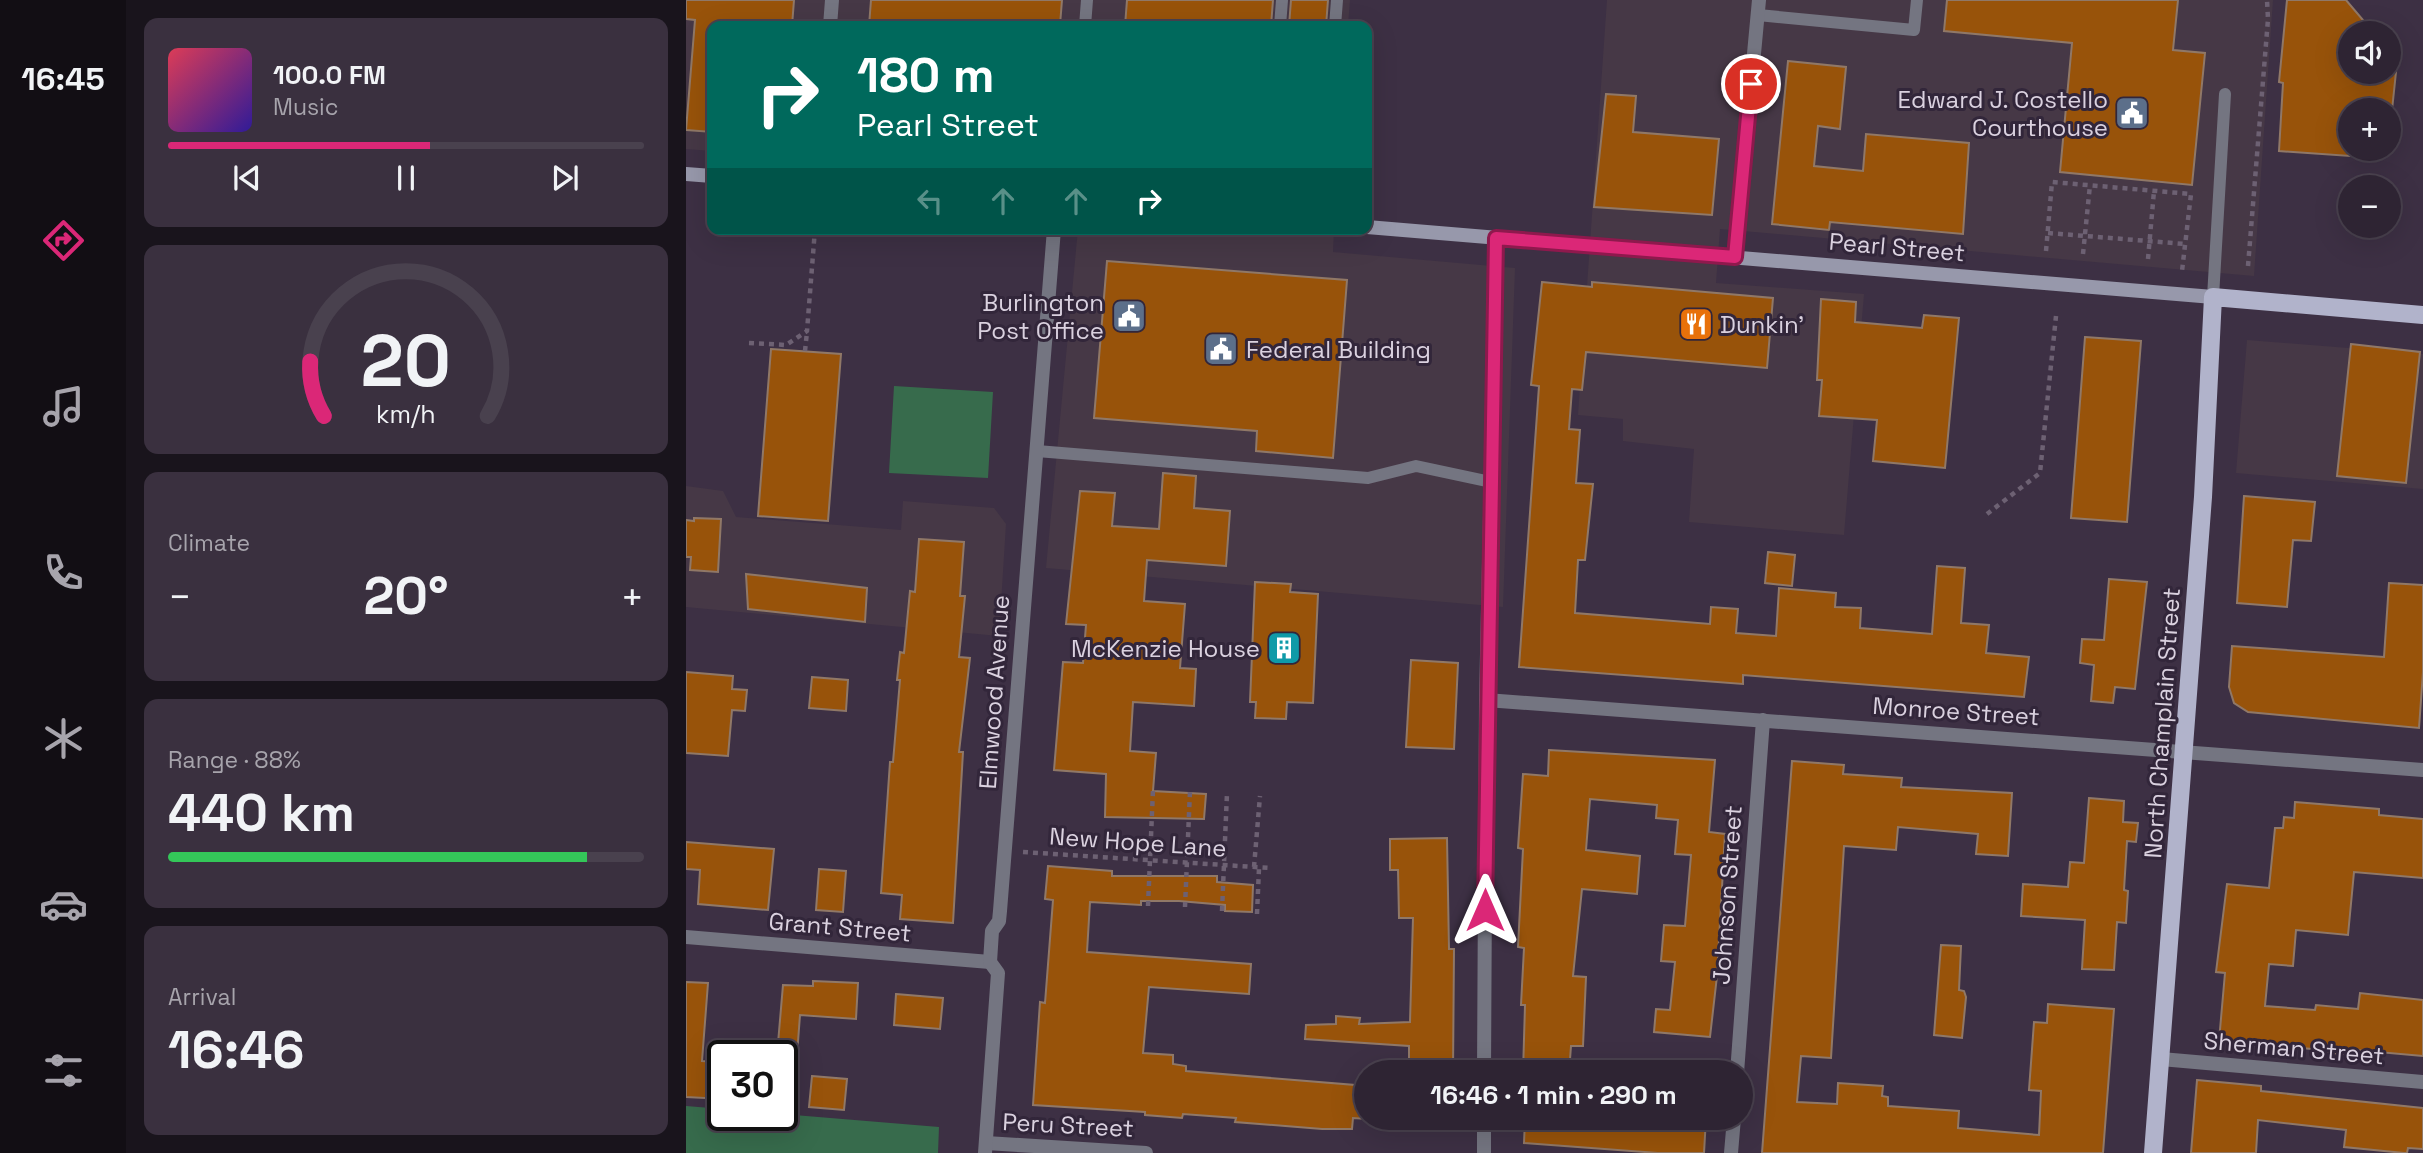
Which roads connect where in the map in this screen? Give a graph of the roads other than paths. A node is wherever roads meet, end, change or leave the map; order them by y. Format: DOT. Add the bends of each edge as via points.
graph roads {
  1 [pos="832,0"];
  2 [pos="1087,0"];
  3 [pos="1282,0"];
  4 [pos="1337,0"];
  5 [pos="1917,0"];
  6 [pos="1759,8"];
  7 [pos="830,21"];
  8 [pos="1085,21"];
  9 [pos="1280,21"];
  10 [pos="1335,21"];
  11 [pos="2225,94"];
  12 [pos="686,174"];
  13 [pos="707,176"];
  14 [pos="1372,228"];
  15 [pos="1054,235"];
  16 [pos="1496,238"];
  17 [pos="1735,257"];
  18 [pos="2213,297"];
  19 [pos="2423,315"];
  20 [pos="1037,451"];
  21 [pos="1491,482"];
  22 [pos="1486,700"];
  23 [pos="1763,720"];
  24 [pos="2184,751"];
  25 [pos="2423,770"];
  26 [pos="686,937"];
  27 [pos="990,962"];
  28 [pos="2161,1059"];
  29 [pos="1484,1060"];
  30 [pos="1738,1060"];
  31 [pos="2423,1082"];
  32 [pos="1484,1130"];
  33 [pos="1733,1130"];
  34 [pos="986,1148"];
  35 [pos="1146,1153"];
  36 [pos="1484,1153"];
  37 [pos="1731,1153"];
  38 [pos="2153,1153"];
  1 -- 7 [label="street"];
  2 -- 8 [label="lane"];
  3 -- 9 [label="lane"];
  4 -- 10 [label="lane"];
  5 -- 6 [label="lane" via="1914,30"];
  6 -- 17 [label="street"];
  11 -- 18 [label="lane"];
  12 -- 13 [label="main road"];
  14 -- 16 [label="main road, Pearl Street"];
  15 -- 20 [label="street, Elmwood Avenue"];
  16 -- 17 [label="main road, Pearl Street"];
  16 -- 21 [label="street"];
  17 -- 18 [label="main road, Pearl Street"];
  18 -- 19 [label="main road, Pearl Street"];
  18 -- 24 [label="main road, North Champlain Street"];
  20 -- 21 [label="lane" via="1368,478 1416,466"];
  20 -- 27 [label="street, Elmwood Avenue" via="999,921 992,931"];
  21 -- 22 [label="street"];
  22 -- 23 [label="street, Monroe Street"];
  22 -- 29 [label="street"];
  23 -- 24 [label="street, Monroe Street"];
  23 -- 30 [label="street, Johnson Street"];
  24 -- 25 [label="street, Monroe Street"];
  24 -- 28 [label="main road, North Champlain Street"];
  26 -- 27 [label="street, Grant Street"];
  27 -- 34 [label="street, Elmwood Avenue" via="998,973"];
  28 -- 31 [label="street, Sherman Street"];
  28 -- 38 [label="main road, North Champlain Street"];
  32 -- 36 [label="street"];
  33 -- 37 [label="street"];
  34 -- 35 [label="street, Peru Street"];
}
